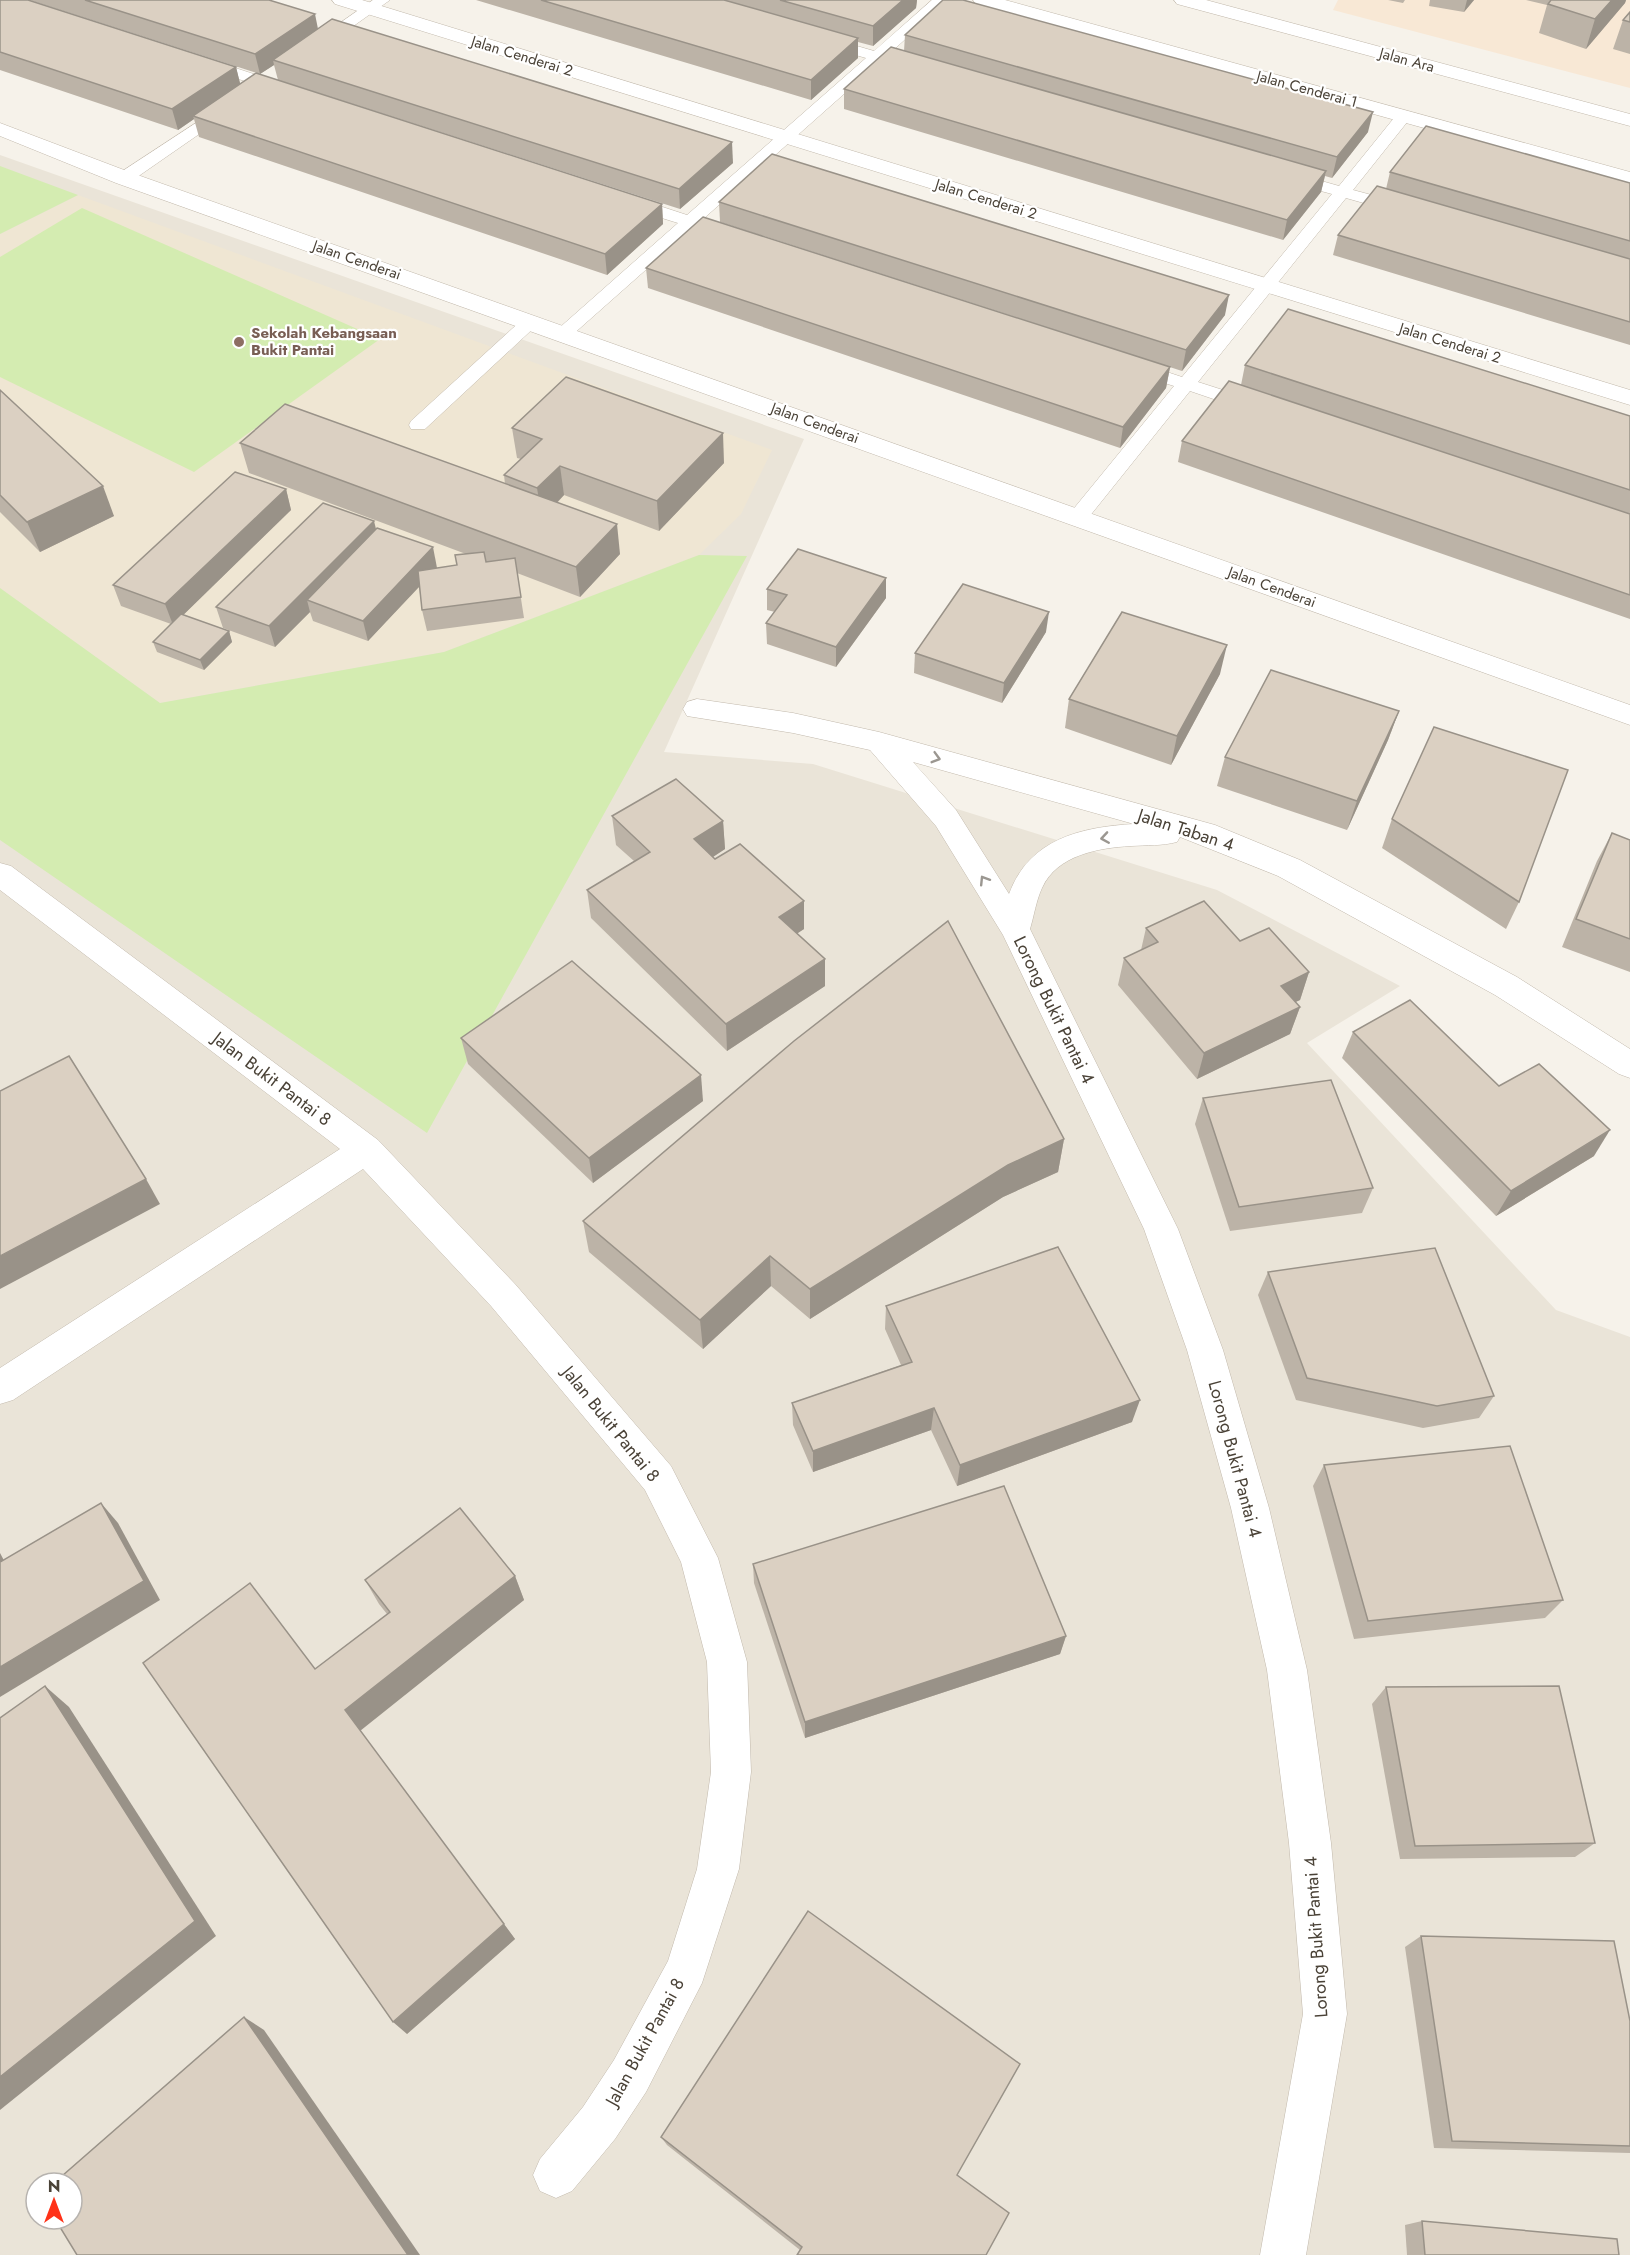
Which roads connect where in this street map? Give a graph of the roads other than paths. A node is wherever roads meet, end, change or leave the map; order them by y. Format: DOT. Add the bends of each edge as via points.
graph roads {
  1 [pos="342,0"];
  2 [pos="941,0"];
  3 [pos="983,0"];
  4 [pos="1184,0"];
  5 [pos="377,4"];
  6 [pos="808,37"];
  7 [pos="302,56"];
  8 [pos="187,57"];
  9 [pos="877,57"];
  10 [pos="283,69"];
  11 [pos="922,70"];
  12 [pos="263,82"];
  13 [pos="297,93"];
  14 [pos="1404,116"];
  15 [pos="1630,120"];
  16 [pos="0,129"];
  17 [pos="786,137"];
  18 [pos="1274,172"];
  19 [pos="124,178"];
  20 [pos="1630,179"];
  21 [pos="1342,192"];
  22 [pos="611,196"];
  23 [pos="1412,212"];
  24 [pos="690,222"];
  25 [pos="746,240"];
  26 [pos="1266,286"];
  27 [pos="531,321"];
  28 [pos="564,333"];
  29 [pos="1119,362"];
  30 [pos="1187,384"];
  31 [pos="1630,398"];
  32 [pos="1266,410"];
  33 [pos="418,425"];
  34 [pos="1078,517"];
  35 [pos="697,709"];
  36 [pos="1630,715"];
  37 [pos="879,742"];
  38 [pos="1205,833"];
  39 [pos="0,874"];
  40 [pos="1015,929"];
  41 [pos="1630,1065"];
  42 [pos="366,1150"];
  43 [pos="0,1388"];
  44 [pos="556,2175"];
  45 [pos="1283,2255"];
  1 -- 5 [label="street, Jalan Cenderai 2"];
  2 -- 9 [label="lane"];
  3 -- 14 [label="street, Jalan Cenderai 1"];
  4 -- 15 [label="street, Jalan Ara"];
  5 -- 7 [label="lane"];
  5 -- 17 [label="street, Jalan Cenderai 2"];
  6 -- 9 [label="lane"];
  8 -- 12 [label="lane"];
  9 -- 11 [label="lane"];
  9 -- 17 [label="lane"];
  10 -- 12 [label="lane"];
  12 -- 13 [label="lane"];
  12 -- 19 [label="lane"];
  14 -- 20 [label="street, Jalan Cenderai 1"];
  14 -- 21 [label="lane"];
  16 -- 19 [label="street, Jalan Cenderai"];
  17 -- 24 [label="lane"];
  17 -- 26 [label="street, Jalan Cenderai 2"];
  18 -- 21 [label="lane"];
  19 -- 27 [label="street, Jalan Cenderai"];
  21 -- 23 [label="lane"];
  21 -- 26 [label="lane"];
  22 -- 24 [label="lane"];
  24 -- 25 [label="lane"];
  24 -- 28 [label="lane"];
  26 -- 30 [label="lane"];
  26 -- 31 [label="street, Jalan Cenderai 2"];
  27 -- 28 [label="street, Jalan Cenderai"];
  27 -- 33 [label="lane"];
  28 -- 34 [label="street, Jalan Cenderai"];
  29 -- 30 [label="lane"];
  30 -- 32 [label="lane"];
  30 -- 34 [label="lane"];
  34 -- 36 [label="street, Jalan Cenderai"];
  35 -- 37 [label="street, Jalan Taban 4" via="793,723"];
  37 -- 38 [label="street, Jalan Taban 4, one-way"];
  40 -- 37 [label="street, Lorong Bukit Pantai 4, one-way" via="946,818"];
  38 -- 40 [label="street, one-way" via="1129,834 1096,839 1068,849 1045,862 1030,880"];
  38 -- 41 [label="street, Jalan Taban 4" via="1299,873 1506,986"];
  39 -- 42 [label="street, Jalan Bukit Pantai 8"];
  40 -- 45 [label="street, Lorong Bukit Pantai 4" via="1169,1251 1205,1350 1250,1508 1287,1670 1310,1843 1324,2014"];
  42 -- 43 [label="street"];
  42 -- 44 [label="street, Jalan Bukit Pantai 8" via="503,1295 658,1478 699,1558 727,1662 731,1772 718,1869 687,1968 630,2076 599,2123"];
}
